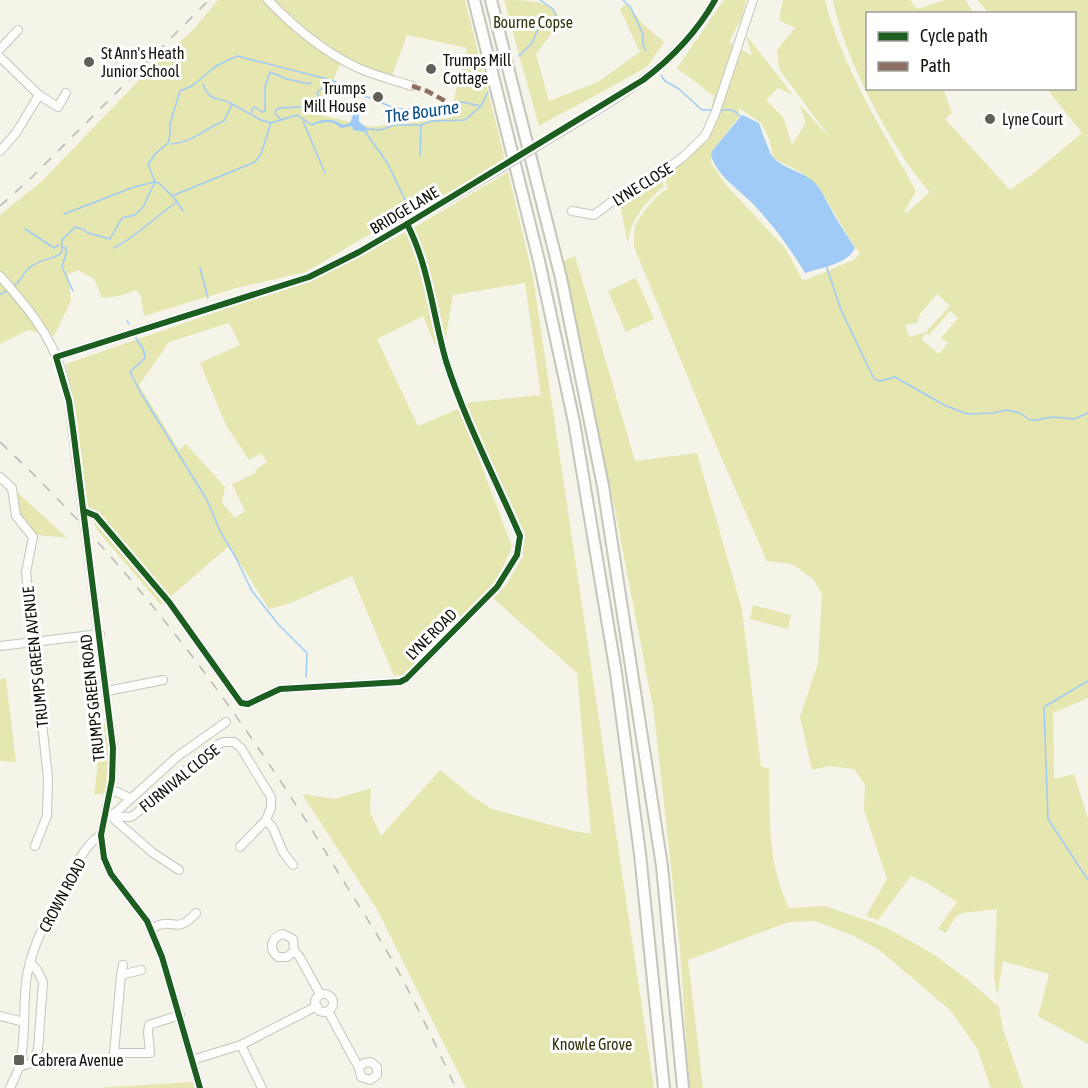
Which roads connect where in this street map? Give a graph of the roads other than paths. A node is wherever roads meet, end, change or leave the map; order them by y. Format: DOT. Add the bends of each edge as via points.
graph roads {
  1 [pos="268,0"];
  2 [pos="474,0"];
  3 [pos="491,0"];
  4 [pos="715,0"];
  5 [pos="753,0"];
  6 [pos="18,30"];
  7 [pos="0,49"];
  8 [pos="0,57"];
  9 [pos="412,86"];
  10 [pos="66,93"];
  11 [pos="39,95"];
  12 [pos="0,151"];
  13 [pos="572,211"];
  14 [pos="407,224"];
  15 [pos="3,280"];
  16 [pos="56,357"];
  17 [pos="0,477"];
  18 [pos="84,511"];
  19 [pos="100,634"];
  20 [pos="34,642"];
  21 [pos="0,646"];
  22 [pos="163,680"];
  23 [pos="107,691"];
  24 [pos="226,722"];
  25 [pos="110,789"];
  26 [pos="130,798"];
  27 [pos="109,816"];
  28 [pos="266,820"];
  29 [pos="101,835"];
  30 [pos="35,846"];
  31 [pos="240,848"];
  32 [pos="293,865"];
  33 [pos="179,870"];
  34 [pos="196,913"];
  35 [pos="150,930"];
  36 [pos="294,951"];
  37 [pos="30,962"];
  38 [pos="123,965"];
  39 [pos="141,970"];
  40 [pos="121,975"];
  41 [pos="320,994"];
  42 [pos="316,1006"];
  43 [pos="328,1011"];
  44 [pos="180,1015"];
  45 [pos="0,1016"];
  46 [pos="24,1022"];
  47 [pos="241,1045"];
  48 [pos="192,1060"];
  49 [pos="19,1067"];
  50 [pos="360,1068"];
  51 [pos="10,1088"];
  52 [pos="200,1088"];
  53 [pos="262,1088"];
  54 [pos="664,1088"];
  55 [pos="683,1088"];
  1 -- 9 [label="street" via="294,27 337,57"];
  2 -- 54 [label="highway" via="539,261 574,422 616,673 640,854"];
  3 -- 55 [label="highway" via="561,278 603,486 662,866"];
  4 -- 14 [label="street, BRIDGE LANE, bridge" via="677,51 635,86"];
  5 -- 13 [label="street, LYNE CLOSE" via="705,136 660,174 626,191 594,215"];
  6 -- 7 [label="street"];
  8 -- 11 [label="street"];
  10 -- 11 [label="street" via="58,106"];
  11 -- 12 [label="street"];
  14 -- 16 [label="street, BRIDGE LANE" via="309,277"];
  14 -- 18 [label="street, LYNE ROAD" via="418,247 438,332 460,399 520,536 516,555 497,587 406,679 280,689 248,704 241,703 169,602 96,516"];
  15 -- 16 [label="street, TRUMPS GREEN ROAD" via="32,314"];
  16 -- 18 [label="street, TRUMPS GREEN ROAD" via="69,401"];
  17 -- 20 [label="street, TRUMPS GREEN AVENUE" via="12,488 16,516 33,537 26,572"];
  18 -- 19 [label="street, TRUMPS GREEN ROAD"];
  19 -- 20 [label="street"];
  19 -- 23 [label="street, TRUMPS GREEN ROAD"];
  20 -- 21 [label="street"];
  20 -- 30 [label="street, TRUMPS GREEN AVENUE" via="48,779 47,816"];
  22 -- 23 [label="street"];
  23 -- 25 [label="street, TRUMPS GREEN ROAD" via="113,748"];
  24 -- 26 [label="street" via="192,745"];
  25 -- 26 [label="street"];
  25 -- 27 [label="street, TRUMPS GREEN ROAD"];
  26 -- 27 [label="street"];
  27 -- 28 [label="street, FURNIVAL CLOSE" via="134,814 212,748 230,741 241,748 271,797"];
  27 -- 29 [label="street, TRUMPS GREEN ROAD"];
  27 -- 33 [label="street"];
  28 -- 31 [label="street"];
  28 -- 32 [label="street"];
  29 -- 35 [label="street, TRUMPS GREEN ROAD" via="111,874 142,913"];
  29 -- 37 [label="street, CROWN ROAD" via="88,847 56,901"];
  34 -- 35 [label="street" via="184,925 163,923"];
  35 -- 44 [label="street, TRUMPS GREEN ROAD"];
  36 -- 41 [label="street"];
  37 -- 46 [label="street, CROWN ROAD"];
  37 -- 49 [label="street, CROWN ROAD" via="43,982 38,1050 31,1063"];
  38 -- 40 [label="street"];
  39 -- 40 [label="street"];
  40 -- 44 [label="street" via="113,1057 153,1053 149,1025"];
  41 -- 42 [label="street"];
  41 -- 43 [label="street" via="331,999"];
  42 -- 43 [label="street"];
  42 -- 47 [label="street"];
  43 -- 50 [label="street"];
  44 -- 48 [label="street, TRUMPS GREEN ROAD"];
  45 -- 46 [label="street"];
  46 -- 49 [label="street, CROWN ROAD"];
  47 -- 48 [label="street"];
  47 -- 53 [label="street"];
  48 -- 52 [label="street, TRUMPS GREEN ROAD"];
  49 -- 51 [label="street, CROWN ROAD"];
}
